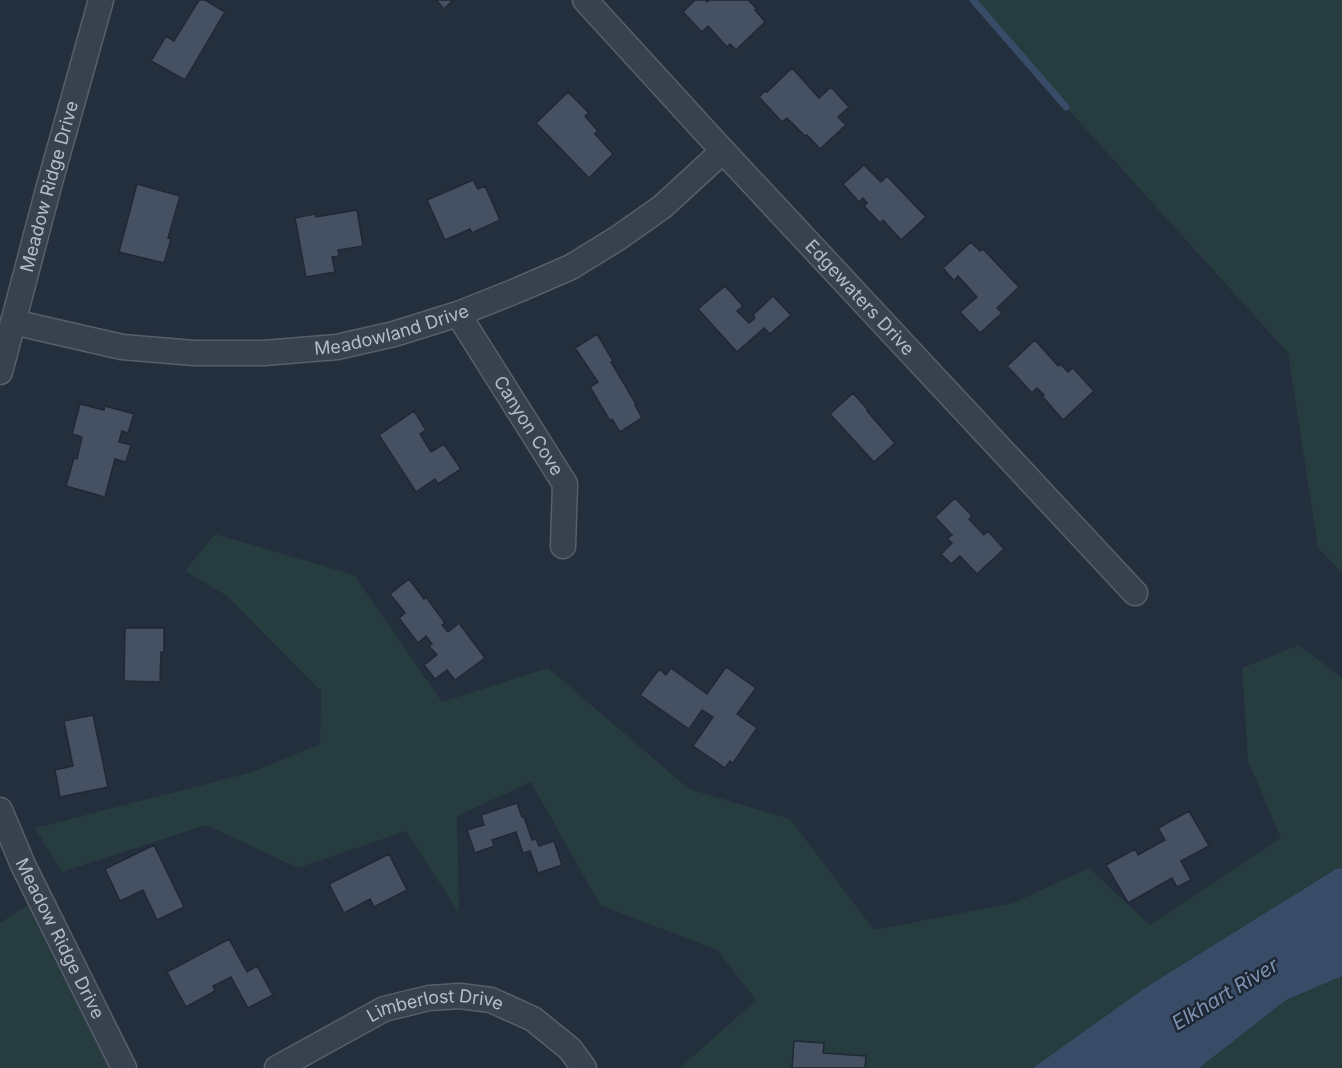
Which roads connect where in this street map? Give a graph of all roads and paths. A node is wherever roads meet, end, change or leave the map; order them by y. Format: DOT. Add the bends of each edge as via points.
graph roads {
  1 [pos="101,0"];
  2 [pos="585,0"];
  3 [pos="723,151"];
  4 [pos="458,314"];
  5 [pos="13,322"];
  6 [pos="0,372"];
  7 [pos="563,546"];
  8 [pos="1135,593"];
  9 [pos="0,810"];
  10 [pos="124,1068"];
  11 [pos="277,1068"];
  12 [pos="584,1068"];
  1 -- 5 [label="street, Meadow Ridge Drive"];
  2 -- 3 [label="street, Edgewaters Drive"];
  3 -- 4 [label="street, Meadowland Drive" via="662,207 571,267"];
  3 -- 8 [label="street, Edgewaters Drive"];
  4 -- 5 [label="street, Meadowland Drive" via="337,346 264,353 122,347"];
  4 -- 7 [label="street, Canyon Cove" via="565,484"];
  5 -- 6 [label="street, Meadow Ridge Drive"];
  9 -- 10 [label="street, Meadow Ridge Drive" via="23,865"];
  11 -- 12 [label="street, Limberlost Drive" via="384,1009 429,998 460,996 491,1000 533,1019 570,1049"];
}
